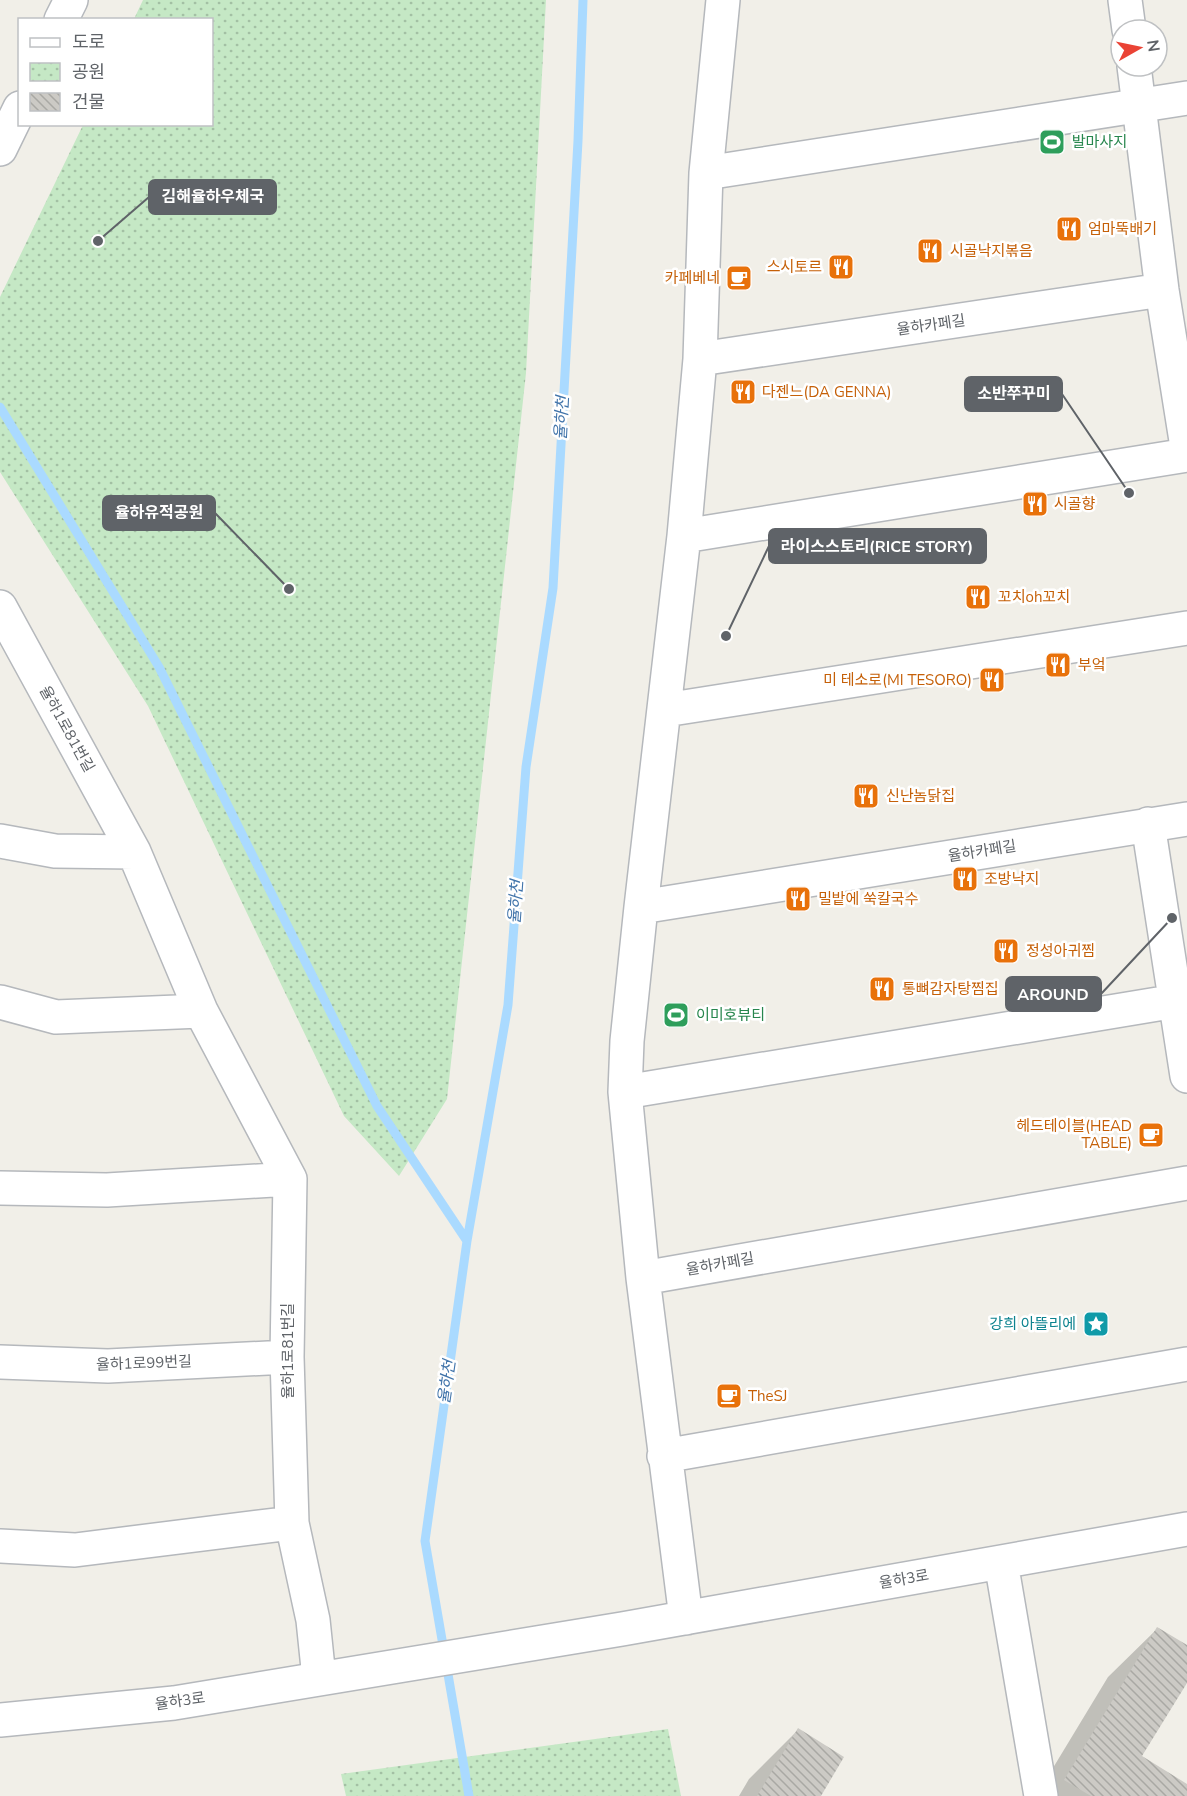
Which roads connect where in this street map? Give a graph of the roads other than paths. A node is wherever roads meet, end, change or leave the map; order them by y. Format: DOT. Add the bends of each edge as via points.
graph roads {
  1 [pos="70,0"];
  2 [pos="723,0"];
  3 [pos="1125,0"];
  4 [pos="62,18"];
  5 [pos="1127,18"];
  6 [pos="1136,78"];
  7 [pos="1187,98"];
  8 [pos="1139,105"];
  9 [pos="18,112"];
  10 [pos="0,149"];
  11 [pos="706,173"];
  12 [pos="1162,290"];
  13 [pos="700,359"];
  14 [pos="1187,447"];
  15 [pos="1187,455"];
  16 [pos="684,536"];
  17 [pos="0,607"];
  18 [pos="1187,628"];
  19 [pos="665,710"];
  20 [pos="1187,819"];
  21 [pos="1148,824"];
  22 [pos="0,841"];
  23 [pos="134,852"];
  24 [pos="641,907"];
  25 [pos="1176,1001"];
  26 [pos="0,1002"];
  27 [pos="201,1011"];
  28 [pos="1187,1076"];
  29 [pos="626,1092"];
  30 [pos="290,1179"];
  31 [pos="1187,1183"];
  32 [pos="0,1188"];
  33 [pos="643,1278"];
  34 [pos="287,1357"];
  35 [pos="0,1362"];
  36 [pos="1187,1364"];
  37 [pos="664,1456"];
  38 [pos="292,1523"];
  39 [pos="1187,1529"];
  40 [pos="0,1546"];
  41 [pos="1001,1562"];
  42 [pos="686,1618"];
  43 [pos="319,1678"];
  44 [pos="0,1720"];
  45 [pos="1041,1796"];
  1 -- 4 [label="street"];
  2 -- 11 [label="street"];
  3 -- 5 [label="street"];
  6 -- 8 [label="street"];
  7 -- 8 [label="street"];
  8 -- 11 [label="street"];
  8 -- 12 [label="street"];
  9 -- 10 [label="street"];
  11 -- 13 [label="street"];
  12 -- 13 [label="street, 율하카페길"];
  12 -- 14 [label="street"];
  13 -- 16 [label="street"];
  15 -- 16 [label="street"];
  16 -- 19 [label="street"];
  17 -- 23 [label="street, 율하1로81번길"];
  18 -- 19 [label="street"];
  19 -- 24 [label="street"];
  20 -- 21 [label="street, 율하카페길"];
  21 -- 24 [label="street, 율하카페길"];
  21 -- 25 [label="street"];
  22 -- 23 [label="street" via="55,851"];
  23 -- 27 [label="street, 율하1로81번길"];
  24 -- 29 [label="street" via="627,1041"];
  25 -- 28 [label="street"];
  25 -- 29 [label="street"];
  26 -- 27 [label="street" via="56,1017"];
  27 -- 30 [label="street, 율하1로81번길"];
  29 -- 33 [label="street"];
  30 -- 32 [label="street" via="107,1190"];
  30 -- 34 [label="street, 율하1로81번길"];
  31 -- 33 [label="street, 율하카페길"];
  33 -- 37 [label="street"];
  34 -- 35 [label="street, 율하1로99번길" via="108,1366"];
  34 -- 38 [label="street, 율하1로81번길"];
  36 -- 37 [label="street"];
  37 -- 42 [label="street"];
  38 -- 40 [label="street" via="75,1550"];
  38 -- 43 [label="street, 율하1로81번길" via="313,1620"];
  39 -- 41 [label="street, 율하3로"];
  41 -- 42 [label="street, 율하3로"];
  41 -- 45 [label="street"];
  42 -- 43 [label="street, 율하3로"];
  43 -- 44 [label="street, 율하3로" via="174,1703"];
}
